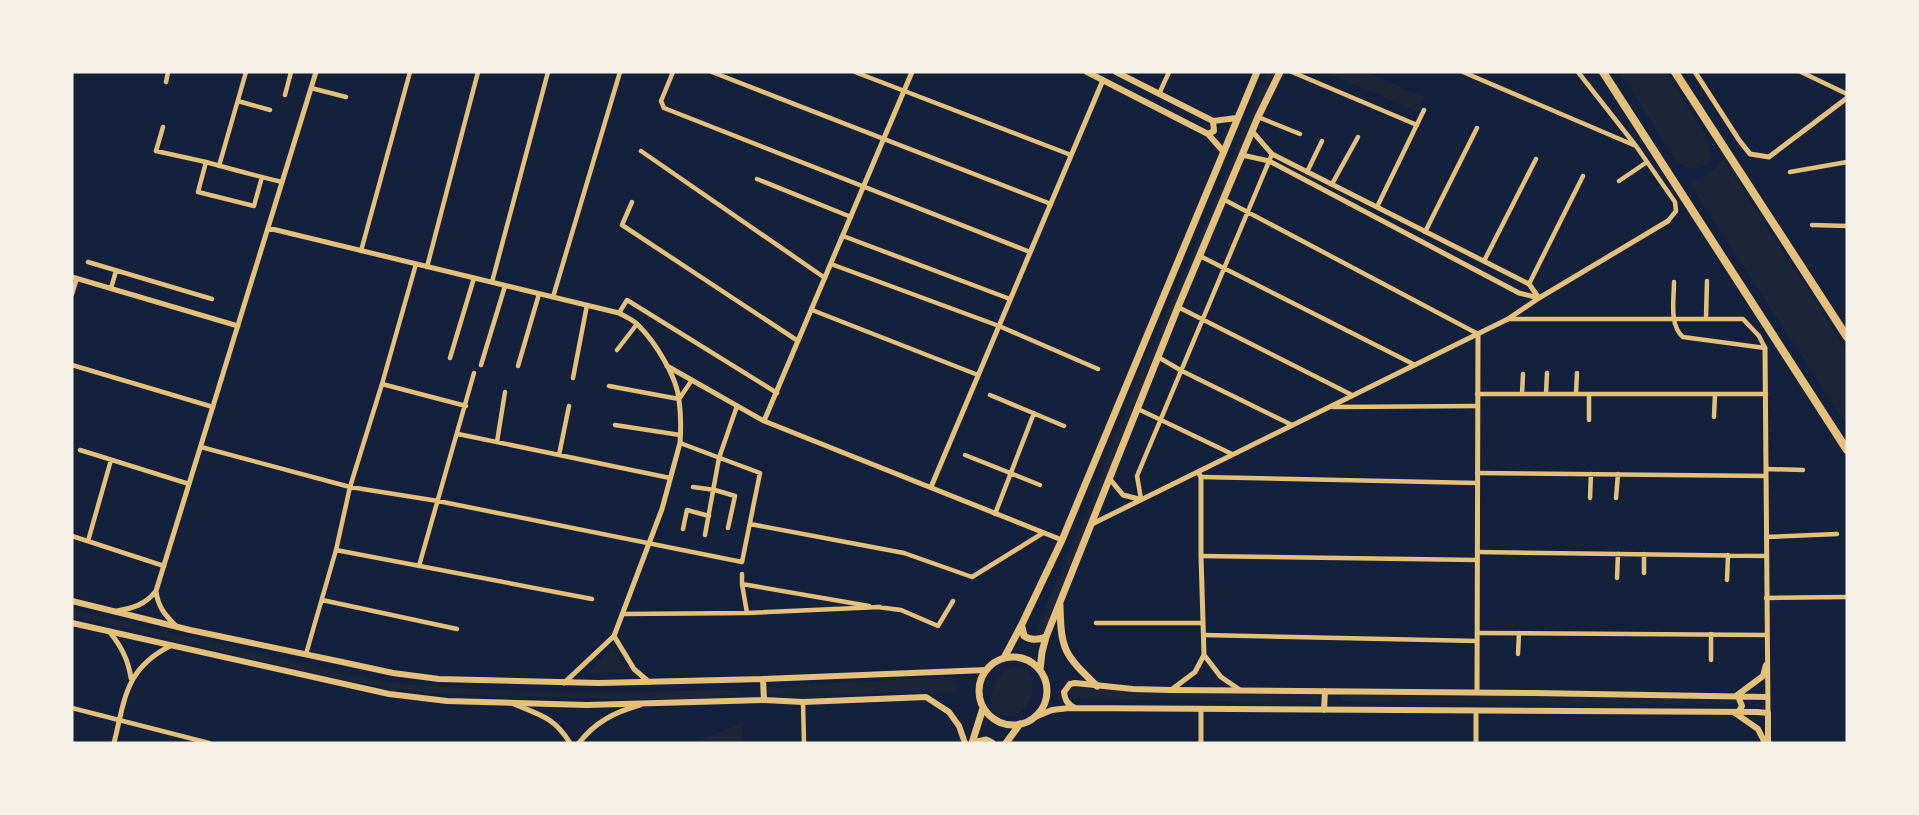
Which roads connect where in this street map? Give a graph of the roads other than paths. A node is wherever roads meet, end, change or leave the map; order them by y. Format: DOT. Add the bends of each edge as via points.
graph roads {
  1 [pos="168,72"];
  2 [pos="246,72"];
  3 [pos="291,72"];
  4 [pos="316,72"];
  5 [pos="410,72"];
  6 [pos="478,72"];
  7 [pos="548,72"];
  8 [pos="620,72"];
  9 [pos="673,72"];
  10 [pos="712,72"];
  11 [pos="855,72"];
  12 [pos="912,72"];
  13 [pos="1088,72"];
  14 [pos="1116,72"];
  15 [pos="1169,72"];
  16 [pos="1257,72"];
  17 [pos="1280,72"];
  18 [pos="1292,72"];
  19 [pos="1462,72"];
  20 [pos="1578,72"];
  21 [pos="1603,72"];
  22 [pos="1610,72"];
  23 [pos="1673,72"];
  24 [pos="1695,72"];
  25 [pos="1801,72"];
  26 [pos="1103,80"];
  27 [pos="165,82"];
  28 [pos="311,88"];
  29 [pos="904,91"];
  30 [pos="1160,94"];
  31 [pos="285,95"];
  32 [pos="1847,96"];
  33 [pos="346,97"];
  34 [pos="238,101"];
  35 [pos="1625,106"];
  36 [pos="270,110"];
  37 [pos="1424,110"];
  38 [pos="1258,117"];
  39 [pos="1238,118"];
  40 [pos="1213,121"];
  41 [pos="1417,125"];
  42 [pos="163,127"];
  43 [pos="1477,128"];
  44 [pos="1252,131"];
  45 [pos="1208,134"];
  46 [pos="1300,134"];
  47 [pos="1358,136"];
  48 [pos="884,139"];
  49 [pos="1322,141"];
  50 [pos="1636,146"];
  51 [pos="641,151"];
  52 [pos="1223,151"];
  53 [pos="1272,154"];
  54 [pos="1071,155"];
  55 [pos="1242,155"];
  56 [pos="1536,159"];
  57 [pos="1269,161"];
  58 [pos="206,162"];
  59 [pos="1647,162"];
  60 [pos="1847,162"];
  61 [pos="219,166"];
  62 [pos="1307,172"];
  63 [pos="1790,172"];
  64 [pos="1583,176"];
  65 [pos="262,177"];
  66 [pos="757,179"];
  67 [pos="1620,181"];
  68 [pos="282,182"];
  69 [pos="1332,184"];
  70 [pos="864,186"];
  71 [pos="1223,199"];
  72 [pos="632,202"];
  73 [pos="1051,204"];
  74 [pos="1377,207"];
  75 [pos="1248,213"];
  76 [pos="851,217"];
  77 [pos="1668,221"];
  78 [pos="1812,225"];
  79 [pos="1847,226"];
  80 [pos="268,228"];
  81 [pos="1425,232"];
  82 [pos="843,236"];
  83 [pos="361,251"];
  84 [pos="1030,252"];
  85 [pos="1200,256"];
  86 [pos="1484,261"];
  87 [pos="88,262"];
  88 [pos="416,264"];
  89 [pos="831,264"];
  90 [pos="427,267"];
  91 [pos="1224,269"];
  92 [pos="116,271"];
  93 [pos="74,277"];
  94 [pos="474,278"];
  95 [pos="825,278"];
  96 [pos="1707,281"];
  97 [pos="492,282"];
  98 [pos="1674,282"];
  99 [pos="1528,284"];
  100 [pos="506,285"];
  101 [pos="111,288"];
  102 [pos="72,294"];
  103 [pos="539,294"];
  104 [pos="553,297"];
  105 [pos="1539,298"];
  106 [pos="212,299"];
  107 [pos="1010,299"];
  108 [pos="587,305"];
  109 [pos="1178,307"];
  110 [pos="812,310"];
  111 [pos="619,313"];
  112 [pos="1674,318"];
  113 [pos="1706,318"];
  114 [pos="1508,319"];
  115 [pos="1203,320"];
  116 [pos="637,324"];
  117 [pos="238,326"];
  118 [pos="999,326"];
  119 [pos="1478,334"];
  120 [pos="1847,337"];
  121 [pos="798,341"];
  122 [pos="1766,348"];
  123 [pos="617,350"];
  124 [pos="1158,357"];
  125 [pos="450,358"];
  126 [pos="72,365"];
  127 [pos="481,365"];
  128 [pos="666,365"];
  129 [pos="1416,365"];
  130 [pos="519,366"];
  131 [pos="1098,369"];
  132 [pos="1182,371"];
  133 [pos="474,373"];
  134 [pos="1547,373"];
  135 [pos="1576,373"];
  136 [pos="1523,374"];
  137 [pos="978,375"];
  138 [pos="573,378"];
  139 [pos="692,380"];
  140 [pos="382,384"];
  141 [pos="609,386"];
  142 [pos="506,392"];
  143 [pos="777,393"];
  144 [pos="1477,394"];
  145 [pos="1522,394"];
  146 [pos="1546,394"];
  147 [pos="1576,394"];
  148 [pos="1589,394"];
  149 [pos="1715,394"];
  150 [pos="1766,394"];
  151 [pos="990,395"];
  152 [pos="1352,395"];
  153 [pos="679,399"];
  154 [pos="466,406"];
  155 [pos="569,406"];
  156 [pos="737,406"];
  157 [pos="1329,406"];
  158 [pos="1477,406"];
  159 [pos="213,407"];
  160 [pos="1138,409"];
  161 [pos="1034,413"];
  162 [pos="1714,417"];
  163 [pos="1161,420"];
  164 [pos="1589,420"];
  165 [pos="764,422"];
  166 [pos="615,425"];
  167 [pos="1292,425"];
  168 [pos="1064,426"];
  169 [pos="458,434"];
  170 [pos="681,435"];
  171 [pos="497,442"];
  172 [pos="680,443"];
  173 [pos="201,447"];
  174 [pos="81,450"];
  175 [pos="1847,450"];
  176 [pos="1232,454"];
  177 [pos="559,455"];
  178 [pos="965,455"];
  179 [pos="719,458"];
  180 [pos="111,460"];
  181 [pos="1803,470"];
  182 [pos="1011,473"];
  183 [pos="1477,473"];
  184 [pos="1766,473"];
  185 [pos="1200,474"];
  186 [pos="1591,474"];
  187 [pos="1618,474"];
  188 [pos="670,478"];
  189 [pos="1109,478"];
  190 [pos="1477,483"];
  191 [pos="189,484"];
  192 [pos="1040,485"];
  193 [pos="350,487"];
  194 [pos="693,487"];
  195 [pos="931,487"];
  196 [pos="715,490"];
  197 [pos="1590,498"];
  198 [pos="1616,498"];
  199 [pos="1141,500"];
  200 [pos="438,501"];
  201 [pos="995,514"];
  202 [pos="709,516"];
  203 [pos="750,524"];
  204 [pos="1090,525"];
  205 [pos="728,528"];
  206 [pos="683,529"];
  207 [pos="1043,533"];
  208 [pos="1837,534"];
  209 [pos="705,535"];
  210 [pos="72,536"];
  211 [pos="1766,537"];
  212 [pos="1062,540"];
  213 [pos="88,541"];
  214 [pos="649,543"];
  215 [pos="336,550"];
  216 [pos="1477,552"];
  217 [pos="1618,554"];
  218 [pos="1644,554"];
  219 [pos="1728,555"];
  220 [pos="1201,556"];
  221 [pos="1766,556"];
  222 [pos="1477,560"];
  223 [pos="164,566"];
  224 [pos="419,566"];
  225 [pos="1644,573"];
  226 [pos="742,574"];
  227 [pos="1617,578"];
  228 [pos="1726,580"];
  229 [pos="742,584"];
  230 [pos="156,591"];
  231 [pos="1847,597"];
  232 [pos="1766,598"];
  233 [pos="592,599"];
  234 [pos="322,600"];
  235 [pos="72,601"];
  236 [pos="953,601"];
  237 [pos="1060,601"];
  238 [pos="880,607"];
  239 [pos="115,611"];
  240 [pos="747,612"];
  241 [pos="622,614"];
  242 [pos="1203,622"];
  243 [pos="72,623"];
  244 [pos="1096,623"];
  245 [pos="1022,624"];
  246 [pos="176,626"];
  247 [pos="458,630"];
  248 [pos="109,631"];
  249 [pos="1477,633"];
  250 [pos="1519,633"];
  251 [pos="1711,634"];
  252 [pos="1204,635"];
  253 [pos="1766,635"];
  254 [pos="614,636"];
  255 [pos="1046,637"];
  256 [pos="1477,641"];
  257 [pos="170,646"];
  258 [pos="306,654"];
  259 [pos="1518,654"];
  260 [pos="1204,655"];
  261 [pos="1004,658"];
  262 [pos="1711,660"];
  263 [pos="1766,665"];
  264 [pos="986,670"];
  265 [pos="1040,670"];
  266 [pos="131,678"];
  267 [pos="763,680"];
  268 [pos="649,682"];
  269 [pos="564,683"];
  270 [pos="1097,686"];
  271 [pos="1171,690"];
  272 [pos="1240,690"];
  273 [pos="1325,691"];
  274 [pos="1477,692"];
  275 [pos="1737,696"];
  276 [pos="1767,697"];
  277 [pos="764,700"];
  278 [pos="803,702"];
  279 [pos="512,703"];
  280 [pos="643,704"];
  281 [pos="72,708"];
  282 [pos="983,708"];
  283 [pos="1075,708"];
  284 [pos="1201,709"];
  285 [pos="1324,710"];
  286 [pos="1476,711"];
  287 [pos="1736,713"];
  288 [pos="1768,713"];
  289 [pos="1035,717"];
  290 [pos="119,721"];
  291 [pos="1020,724"];
  292 [pos="114,743"];
  293 [pos="209,743"];
  294 [pos="570,743"];
  295 [pos="579,743"];
  296 [pos="804,743"];
  297 [pos="965,743"];
  298 [pos="973,743"];
  299 [pos="992,743"];
  300 [pos="1006,743"];
  301 [pos="1201,743"];
  302 [pos="1476,743"];
  303 [pos="1766,743"];
  1 -- 27 [label="street"];
  2 -- 34 [label="street"];
  3 -- 31 [label="street"];
  4 -- 28 [label="street"];
  5 -- 83 [label="street"];
  6 -- 90 [label="street"];
  7 -- 97 [label="street"];
  8 -- 104 [label="street"];
  9 -- 70 [label="street" via="661,101 664,108"];
  10 -- 48 [label="street"];
  11 -- 29 [label="street"];
  12 -- 29 [label="street"];
  13 -- 26 [label="main road"];
  14 -- 30 [label="main road"];
  15 -- 30 [label="street"];
  16 -- 39 [label="main road"];
  17 -- 38 [label="main road"];
  18 -- 41 [label="street"];
  19 -- 50 [label="street"];
  20 -- 50 [label="street"];
  21 -- 35 [label="highway"];
  22 -- 35 [label="highway"];
  23 -- 120 [label="highway"];
  24 -- 32 [label="street" via="1750,154 1769,157"];
  25 -- 32 [label="street"];
  26 -- 45 [label="main road"];
  26 -- 54 [label="street"];
  28 -- 33 [label="street"];
  28 -- 68 [label="street"];
  29 -- 48 [label="street"];
  29 -- 54 [label="street"];
  30 -- 40 [label="main road"];
  34 -- 36 [label="street"];
  34 -- 61 [label="street"];
  35 -- 175 [label="highway"];
  37 -- 41 [label="street"];
  38 -- 44 [label="main road"];
  38 -- 46 [label="street"];
  39 -- 40 [label="main road"];
  39 -- 52 [label="main road"];
  40 -- 45 [label="main road" via="1214,131"];
  41 -- 74 [label="street"];
  42 -- 58 [label="street" via="156,151"];
  43 -- 81 [label="street"];
  44 -- 53 [label="street"];
  44 -- 55 [label="main road"];
  45 -- 52 [label="main road"];
  47 -- 69 [label="street"];
  48 -- 70 [label="street"];
  48 -- 73 [label="street"];
  49 -- 62 [label="street"];
  50 -- 59 [label="street"];
  51 -- 95 [label="street"];
  52 -- 212 [label="main road"];
  53 -- 57 [label="street"];
  53 -- 62 [label="street"];
  54 -- 73 [label="street"];
  55 -- 57 [label="street"];
  55 -- 71 [label="main road"];
  56 -- 86 [label="street"];
  57 -- 75 [label="street"];
  57 -- 105 [label="street" via="1519,293"];
  58 -- 61 [label="street"];
  58 -- 65 [label="street" via="198,192 254,206"];
  59 -- 67 [label="street"];
  59 -- 77 [label="street" via="1675,202 1676,211"];
  60 -- 63 [label="street"];
  61 -- 65 [label="street"];
  62 -- 69 [label="street"];
  64 -- 99 [label="street"];
  65 -- 68 [label="street"];
  66 -- 76 [label="street"];
  68 -- 80 [label="street"];
  69 -- 74 [label="street"];
  70 -- 76 [label="street"];
  70 -- 84 [label="street"];
  71 -- 75 [label="street"];
  71 -- 85 [label="main road"];
  72 -- 121 [label="street" via="622,225"];
  73 -- 84 [label="street"];
  74 -- 81 [label="street"];
  75 -- 91 [label="street"];
  75 -- 119 [label="street"];
  76 -- 82 [label="street"];
  77 -- 105 [label="street"];
  78 -- 79 [label="street"];
  80 -- 83 [label="street"];
  80 -- 117 [label="street"];
  81 -- 86 [label="street"];
  82 -- 89 [label="street"];
  82 -- 107 [label="street"];
  83 -- 88 [label="street"];
  84 -- 107 [label="street"];
  85 -- 91 [label="street"];
  85 -- 109 [label="main road"];
  86 -- 99 [label="street"];
  87 -- 92 [label="street"];
  88 -- 90 [label="street"];
  88 -- 140 [label="street"];
  89 -- 95 [label="street"];
  89 -- 118 [label="street"];
  90 -- 94 [label="street"];
  91 -- 115 [label="street"];
  91 -- 129 [label="street"];
  92 -- 101 [label="street"];
  92 -- 106 [label="street"];
  93 -- 101 [label="street"];
  93 -- 102 [label="street"];
  94 -- 97 [label="street"];
  94 -- 125 [label="street"];
  95 -- 110 [label="street"];
  96 -- 113 [label="street"];
  97 -- 100 [label="street"];
  98 -- 112 [label="street"];
  99 -- 105 [label="street"];
  100 -- 103 [label="street"];
  100 -- 127 [label="street"];
  101 -- 117 [label="street"];
  103 -- 104 [label="street"];
  103 -- 130 [label="street"];
  104 -- 108 [label="street"];
  105 -- 114 [label="street"];
  107 -- 118 [label="street"];
  108 -- 111 [label="street"];
  108 -- 138 [label="street"];
  109 -- 115 [label="street"];
  109 -- 124 [label="main road"];
  110 -- 121 [label="street"];
  110 -- 137 [label="street"];
  111 -- 116 [label="street"];
  111 -- 143 [label="street" via="627,300"];
  112 -- 113 [label="street"];
  112 -- 114 [label="street"];
  112 -- 122 [label="street" via="1676,331 1683,337"];
  113 -- 122 [label="street" via="1743,319"];
  114 -- 119 [label="street"];
  115 -- 132 [label="street"];
  115 -- 152 [label="street"];
  116 -- 123 [label="street"];
  116 -- 128 [label="street"];
  117 -- 159 [label="street"];
  118 -- 131 [label="street"];
  118 -- 137 [label="street"];
  119 -- 129 [label="street"];
  119 -- 144 [label="street"];
  121 -- 143 [label="street"];
  122 -- 150 [label="street"];
  124 -- 132 [label="street"];
  124 -- 160 [label="main road"];
  126 -- 159 [label="street"];
  128 -- 139 [label="street"];
  128 -- 153 [label="street"];
  129 -- 152 [label="street"];
  132 -- 163 [label="street"];
  132 -- 167 [label="street"];
  133 -- 154 [label="street"];
  134 -- 146 [label="street"];
  135 -- 147 [label="street"];
  136 -- 145 [label="street"];
  137 -- 195 [label="street"];
  139 -- 153 [label="street"];
  139 -- 156 [label="street"];
  140 -- 154 [label="street"];
  140 -- 193 [label="street"];
  141 -- 153 [label="street"];
  142 -- 171 [label="street"];
  143 -- 165 [label="street"];
  144 -- 145 [label="street"];
  144 -- 158 [label="street"];
  145 -- 146 [label="street"];
  146 -- 147 [label="street"];
  147 -- 148 [label="street"];
  148 -- 149 [label="street"];
  148 -- 164 [label="street"];
  149 -- 150 [label="street"];
  149 -- 162 [label="street"];
  150 -- 184 [label="street"];
  151 -- 161 [label="street"];
  152 -- 157 [label="street"];
  153 -- 170 [label="street"];
  154 -- 169 [label="street"];
  155 -- 177 [label="street"];
  156 -- 165 [label="street"];
  156 -- 179 [label="street"];
  157 -- 158 [label="street"];
  157 -- 167 [label="street"];
  158 -- 183 [label="street"];
  159 -- 173 [label="street"];
  160 -- 163 [label="street"];
  160 -- 189 [label="main road"];
  161 -- 168 [label="street"];
  161 -- 182 [label="street"];
  163 -- 176 [label="street"];
  163 -- 199 [label="street" via="1137,476"];
  165 -- 195 [label="street"];
  166 -- 170 [label="street"];
  167 -- 176 [label="street"];
  169 -- 171 [label="street"];
  169 -- 200 [label="street"];
  170 -- 172 [label="street"];
  171 -- 177 [label="street"];
  172 -- 179 [label="street"];
  172 -- 188 [label="street"];
  173 -- 191 [label="street"];
  173 -- 193 [label="street"];
  174 -- 180 [label="street"];
  176 -- 185 [label="street"];
  177 -- 188 [label="street"];
  178 -- 182 [label="street"];
  179 -- 196 [label="street"];
  179 -- 203 [label="street" via="760,474"];
  180 -- 191 [label="street"];
  180 -- 213 [label="street"];
  181 -- 184 [label="street"];
  182 -- 192 [label="street"];
  182 -- 201 [label="street"];
  183 -- 186 [label="street"];
  183 -- 190 [label="street"];
  184 -- 187 [label="street"];
  184 -- 211 [label="street"];
  185 -- 190 [label="street"];
  185 -- 199 [label="street"];
  185 -- 220 [label="street"];
  186 -- 187 [label="street"];
  186 -- 197 [label="street"];
  187 -- 198 [label="street"];
  188 -- 214 [label="street"];
  189 -- 199 [label="street" via="1123,495"];
  189 -- 204 [label="main road"];
  190 -- 216 [label="street"];
  191 -- 223 [label="street"];
  193 -- 200 [label="street"];
  193 -- 215 [label="street"];
  194 -- 196 [label="street"];
  195 -- 201 [label="street"];
  196 -- 202 [label="street"];
  196 -- 205 [label="street" via="735,496"];
  199 -- 204 [label="street"];
  200 -- 214 [label="street"];
  200 -- 224 [label="street"];
  201 -- 207 [label="street"];
  202 -- 206 [label="street" via="687,510"];
  202 -- 209 [label="street"];
  203 -- 207 [label="street" via="904,553 972,577"];
  203 -- 214 [label="street" via="742,561"];
  204 -- 237 [label="main road"];
  207 -- 212 [label="street"];
  208 -- 211 [label="street"];
  210 -- 213 [label="street"];
  211 -- 221 [label="street"];
  212 -- 245 [label="main road"];
  213 -- 223 [label="street"];
  214 -- 241 [label="street"];
  215 -- 224 [label="street"];
  215 -- 234 [label="street"];
  216 -- 217 [label="street"];
  216 -- 222 [label="street"];
  217 -- 218 [label="street"];
  217 -- 227 [label="street"];
  218 -- 219 [label="street"];
  218 -- 225 [label="street"];
  219 -- 221 [label="street"];
  219 -- 228 [label="street"];
  220 -- 222 [label="street"];
  220 -- 242 [label="street"];
  221 -- 232 [label="street"];
  222 -- 249 [label="street"];
  223 -- 230 [label="street"];
  224 -- 233 [label="street"];
  226 -- 229 [label="street"];
  229 -- 238 [label="street"];
  229 -- 240 [label="street"];
  230 -- 239 [label="street" via="141,605"];
  230 -- 246 [label="street" via="163,613"];
  231 -- 232 [label="street"];
  232 -- 253 [label="street"];
  234 -- 247 [label="street"];
  234 -- 258 [label="street"];
  235 -- 239 [label="main road"];
  236 -- 238 [label="street" via="938,626 901,609"];
  237 -- 255 [label="main road"];
  237 -- 270 [label="main road" via="1060,637 1066,652"];
  238 -- 240 [label="street"];
  239 -- 246 [label="main road"];
  240 -- 241 [label="street"];
  241 -- 254 [label="street"];
  242 -- 244 [label="street"];
  242 -- 252 [label="street"];
  243 -- 248 [label="main road"];
  245 -- 255 [label="main road" via="1028,639"];
  245 -- 261 [label="main road"];
  246 -- 258 [label="main road"];
  248 -- 257 [label="main road"];
  248 -- 266 [label="street" via="124,652"];
  249 -- 250 [label="street"];
  249 -- 256 [label="street"];
  250 -- 251 [label="street"];
  250 -- 259 [label="street"];
  251 -- 253 [label="street"];
  251 -- 262 [label="street"];
  252 -- 256 [label="street"];
  252 -- 260 [label="street"];
  253 -- 263 [label="street"];
  254 -- 268 [label="street" via="634,669"];
  254 -- 269 [label="street"];
  255 -- 265 [label="main road"];
  256 -- 274 [label="street"];
  257 -- 266 [label="street" via="145,661"];
  257 -- 279 [label="main road" via="389,694"];
  258 -- 269 [label="main road" via="439,679"];
  260 -- 271 [label="street" via="1195,672"];
  260 -- 272 [label="street" via="1221,677"];
  261 -- 264 [label="main road"];
  261 -- 265 [label="main road" via="1023,658"];
  263 -- 275 [label="main road" via="1762,676"];
  263 -- 276 [label="street"];
  264 -- 267 [label="main road"];
  264 -- 282 [label="main road" via="979,688"];
  265 -- 289 [label="main road" via="1047,692"];
  266 -- 290 [label="street"];
  267 -- 268 [label="main road"];
  267 -- 277 [label="main road"];
  268 -- 269 [label="main road"];
  270 -- 271 [label="main road"];
  270 -- 283 [label="main road" via="1070,684 1064,692 1065,699"];
  271 -- 272 [label="main road"];
  272 -- 273 [label="main road"];
  273 -- 274 [label="main road"];
  273 -- 285 [label="main road"];
  274 -- 275 [label="main road"];
  275 -- 276 [label="main road"];
  275 -- 287 [label="main road" via="1742,703"];
  276 -- 288 [label="street"];
  277 -- 278 [label="main road"];
  277 -- 280 [label="main road"];
  278 -- 296 [label="street"];
  278 -- 297 [label="main road" via="926,697 949,712"];
  279 -- 280 [label="main road"];
  279 -- 294 [label="street" via="550,719"];
  280 -- 295 [label="street" via="604,720"];
  281 -- 290 [label="street"];
  282 -- 291 [label="main road" via="1003,724"];
  282 -- 298 [label="main road"];
  283 -- 284 [label="main road"];
  283 -- 289 [label="main road" via="1052,710"];
  284 -- 285 [label="main road"];
  284 -- 301 [label="street"];
  285 -- 286 [label="main road"];
  286 -- 287 [label="main road"];
  286 -- 302 [label="street"];
  287 -- 288 [label="main road"];
  287 -- 303 [label="main road" via="1758,729"];
  288 -- 303 [label="main road"];
  289 -- 291 [label="main road"];
  290 -- 292 [label="street"];
  290 -- 293 [label="street"];
  291 -- 300 [label="main road"];
  298 -- 299 [label="main road"];
}
